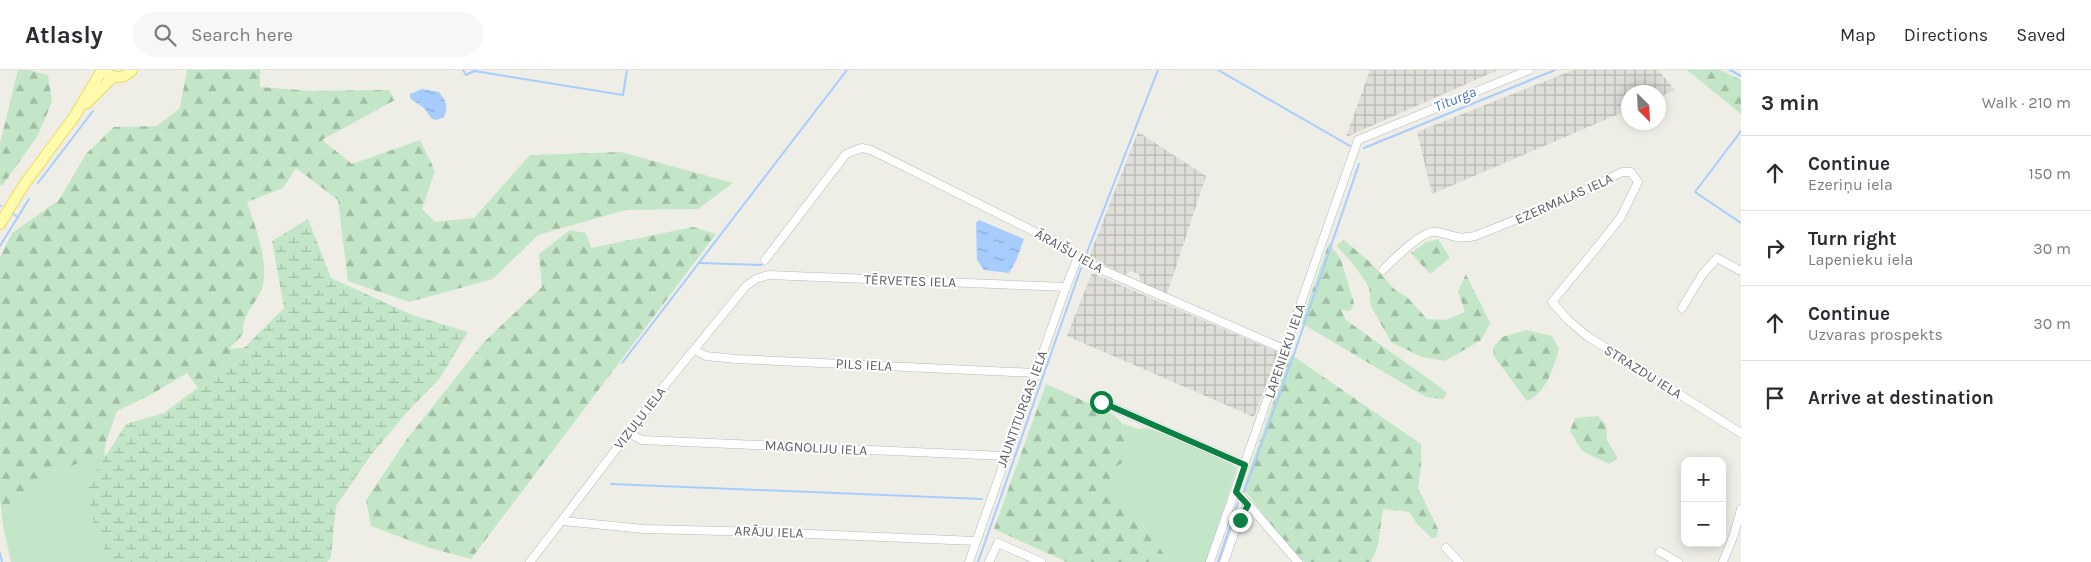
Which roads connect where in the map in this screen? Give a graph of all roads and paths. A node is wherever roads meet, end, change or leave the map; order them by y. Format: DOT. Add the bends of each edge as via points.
graph roads {
  1 [pos="102,70"];
  2 [pos="132,70"];
  3 [pos="1529,70"];
  4 [pos="113,77"];
  5 [pos="74,117"];
  6 [pos="0,224"];
  7 [pos="1078,257"];
  8 [pos="765,260"];
  9 [pos="1383,270"];
  10 [pos="1741,270"];
  11 [pos="756,279"];
  12 [pos="1066,287"];
  13 [pos="1552,302"];
  14 [pos="1682,308"];
  15 [pos="695,350"];
  16 [pos="1286,350"];
  17 [pos="1035,373"];
  18 [pos="1101,402"];
  19 [pos="629,433"];
  20 [pos="1741,433"];
  21 [pos="1005,456"];
  22 [pos="1245,465"];
  23 [pos="1236,492"];
  24 [pos="1248,505"];
  25 [pos="1741,509"];
  26 [pos="563,521"];
  27 [pos="976,541"];
  28 [pos="1446,548"];
  29 [pos="1660,552"];
  30 [pos="530,562"];
  31 [pos="969,562"];
  32 [pos="989,562"];
  33 [pos="1041,562"];
  34 [pos="1210,562"];
  35 [pos="1224,562"];
  36 [pos="1298,562"];
  37 [pos="1459,562"];
  38 [pos="1678,562"];
  39 [pos="1723,562"];
  1 -- 4 [label="main road"];
  1 -- 5 [label="main road"];
  2 -- 4 [label="main road" via="123,76"];
  3 -- 16 [label="street, LAPENIEKU IELA" via="1358,140"];
  4 -- 5 [label="main road"];
  5 -- 6 [label="main road" via="23,186"];
  7 -- 8 [label="street, ĀRAIŠU IELA" via="1059,244 862,148 846,154"];
  7 -- 12 [label="street, JAUNTITURGAS IELA"];
  7 -- 16 [label="street, ĀRAIŠU IELA"];
  9 -- 13 [label="street, EZERMALAS IELA" via="1426,234 1435,231 1460,239 1475,236 1568,199 1622,172 1631,172 1638,182 1620,217"];
  10 -- 14 [label="street" via="1718,258 1702,275"];
  11 -- 12 [label="street, TĒRVETES IELA" via="768,275"];
  11 -- 15 [label="street, VIZUĻU IELA" via="746,286"];
  12 -- 17 [label="street, JAUNTITURGAS IELA"];
  13 -- 20 [label="street, STRAZDU IELA" via="1587,336"];
  15 -- 17 [label="street, PILS IELA" via="706,356 736,359"];
  15 -- 19 [label="street, VIZUĻU IELA"];
  16 -- 22 [label="street, LAPENIEKU IELA"];
  17 -- 21 [label="street, JAUNTITURGAS IELA"];
  18 -- 22 [label="street"];
  19 -- 21 [label="street, MAGNOLIJU IELA" via="642,440"];
  19 -- 26 [label="street, VIZUĻU IELA"];
  21 -- 27 [label="street, JAUNTITURGAS IELA"];
  22 -- 23 [label="street, LAPENIEKU IELA"];
  23 -- 24 [label="street"];
  23 -- 34 [label="street, LAPENIEKU IELA"];
  24 -- 35 [label="street"];
  24 -- 36 [label="street"];
  25 -- 39 [label="street"];
  26 -- 27 [label="street, ARĀJU IELA" via="644,529"];
  26 -- 30 [label="street, VIZUĻU IELA"];
  27 -- 31 [label="street, JAUNTITURGAS IELA"];
  28 -- 37 [label="street"];
  29 -- 38 [label="street"];
  32 -- 33 [label="street" via="998,543"];
}
